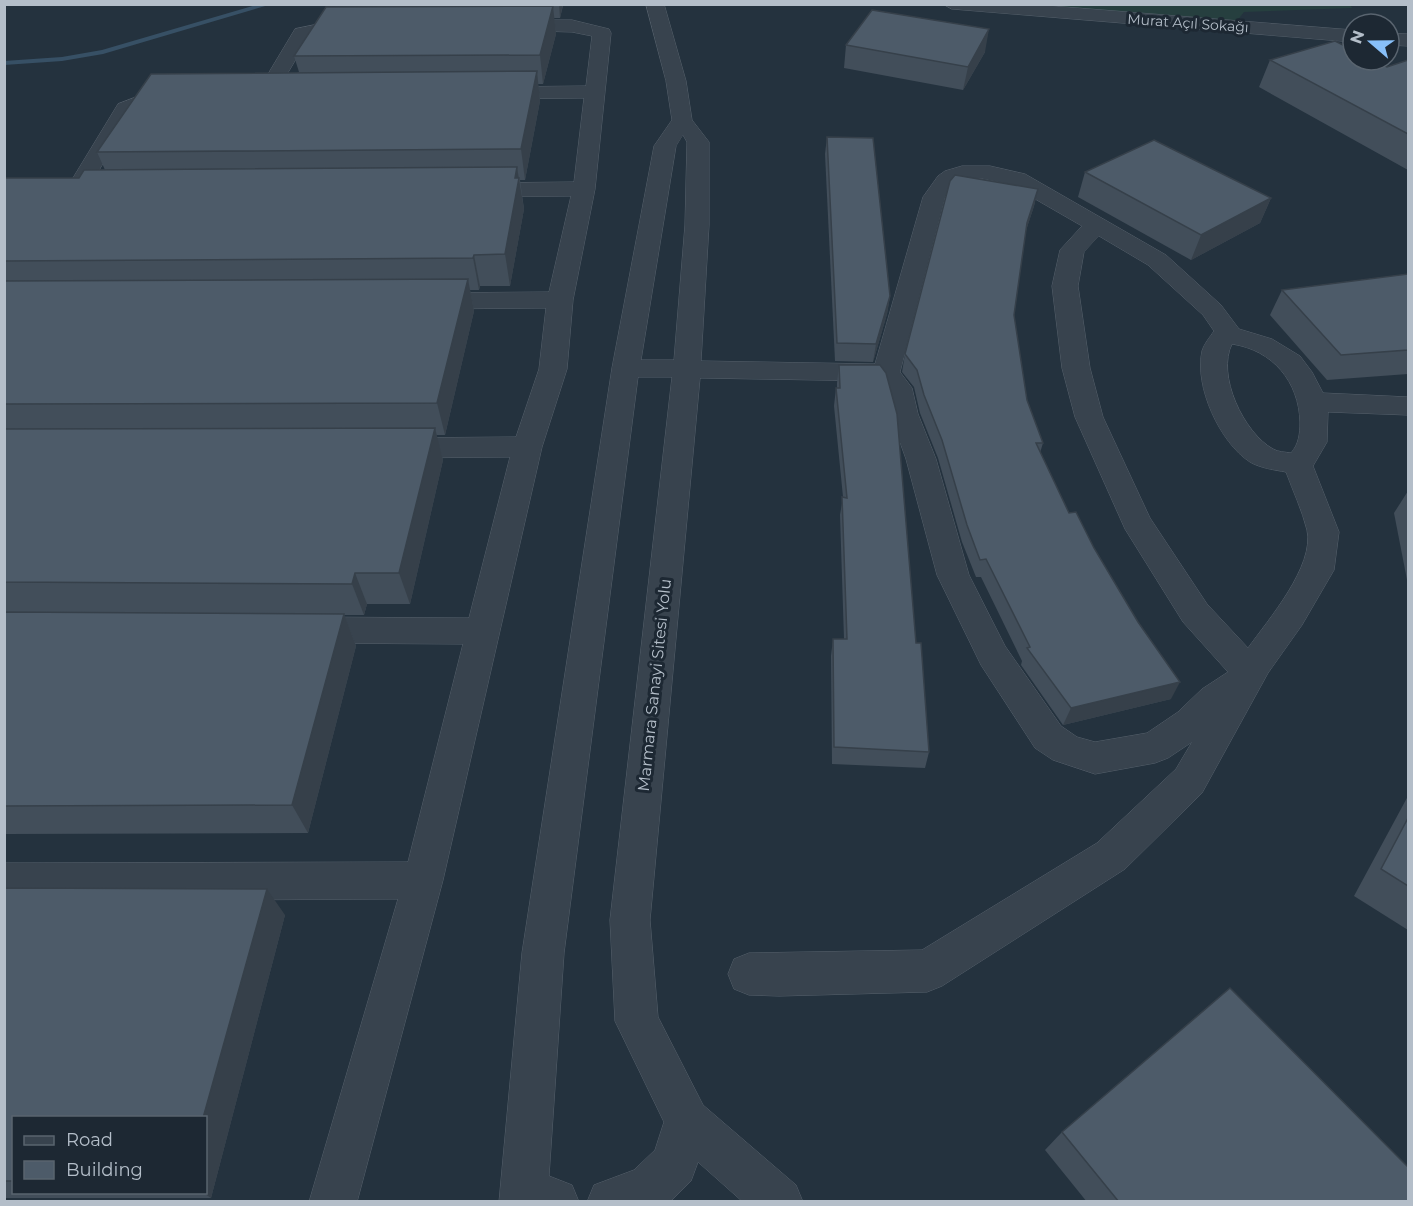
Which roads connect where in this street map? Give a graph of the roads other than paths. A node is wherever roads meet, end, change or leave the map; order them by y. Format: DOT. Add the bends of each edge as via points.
graph roads {
  1 [pos="655,4"];
  2 [pos="952,4"];
  3 [pos="488,26"];
  4 [pos="381,27"];
  5 [pos="1341,35"];
  6 [pos="595,92"];
  7 [pos="477,93"];
  8 [pos="190,94"];
  9 [pos="266,94"];
  10 [pos="682,120"];
  11 [pos="584,189"];
  12 [pos="454,190"];
  13 [pos="76,191"];
  14 [pos="100,191"];
  15 [pos="52,192"];
  16 [pos="1096,225"];
  17 [pos="560,300"];
  18 [pos="406,301"];
  19 [pos="1231,336"];
  20 [pos="626,368"];
  21 [pos="687,369"];
  22 [pos="886,373"];
  23 [pos="1310,398"];
  24 [pos="1408,406"];
  25 [pos="527,447"];
  26 [pos="372,448"];
  27 [pos="1298,464"];
  28 [pos="280,630"];
  29 [pos="484,631"];
  30 [pos="1251,674"];
  31 [pos="423,880"];
  32 [pos="4,882"];
  33 [pos="749,974"];
  34 [pos="687,1121"];
  35 [pos="534,1198"];
  36 [pos="333,1202"];
  37 [pos="611,1202"];
  38 [pos="779,1202"];
  1 -- 10 [label="street, Marmara Sanayi Sitesi Yolu"];
  2 -- 5 [label="street, Murat Açıl Sokağı"];
  3 -- 6 [label="street" via="572,26 602,33"];
  4 -- 9 [label="street" via="333,27 302,33"];
  6 -- 7 [label="street"];
  6 -- 11 [label="street"];
  8 -- 13 [label="street" via="157,95 125,108"];
  10 -- 20 [label="street" via="665,146"];
  10 -- 21 [label="street, Marmara Sanayi Sitesi Yolu" via="698,142 698,225"];
  11 -- 12 [label="street"];
  11 -- 17 [label="street"];
  13 -- 14 [label="street"];
  13 -- 15 [label="street"];
  16 -- 19 [label="street" via="1174,273 1212,310"];
  16 -- 22 [label="street" via="1017,179 975,172 946,181 934,197"];
  16 -- 30 [label="street" via="1072,250 1065,286 1076,368 1089,417 1136,520 1195,613"];
  17 -- 18 [label="street"];
  17 -- 25 [label="street" via="553,369"];
  19 -- 23 [label="street" via="1250,339 1292,363"];
  19 -- 27 [label="street" via="1223,337 1216,350 1217,387 1232,424 1263,456"];
  20 -- 21 [label="street"];
  20 -- 35 [label="street" via="543,953"];
  21 -- 22 [label="street"];
  21 -- 34 [label="street, Marmara Sanayi Sitesi Yolu" via="630,920 637,1021"];
  22 -- 30 [label="street" via="898,388 953,575 993,656 1048,737 1066,749 1095,758 1155,747"];
  23 -- 24 [label="street" via="1323,403"];
  23 -- 27 [label="street" via="1314,438 1306,458"];
  25 -- 26 [label="street"];
  25 -- 29 [label="street"];
  27 -- 30 [label="street" via="1323,532 1318,570"];
  28 -- 29 [label="street"];
  29 -- 31 [label="street"];
  30 -- 33 [label="street" via="1189,781 1111,856 927,971"];
  31 -- 32 [label="street"];
  31 -- 36 [label="street"];
  34 -- 37 [label="street" via="674,1164 649,1189"];
  34 -- 38 [label="street, Marmara Sanayi Sitesi Yolu"];
}
